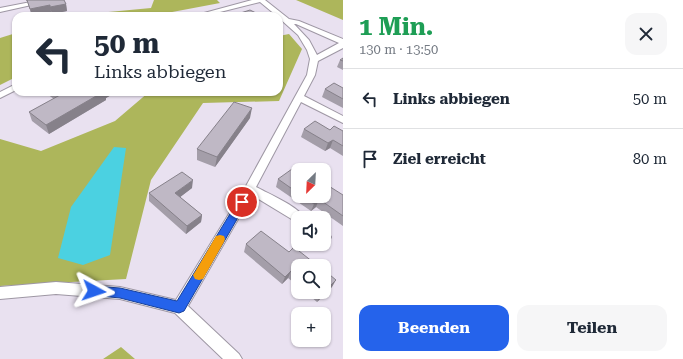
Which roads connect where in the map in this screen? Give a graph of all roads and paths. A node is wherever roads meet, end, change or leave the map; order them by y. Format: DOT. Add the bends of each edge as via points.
graph roads {
  1 [pos="51,0"];
  2 [pos="230,0"];
  3 [pos="261,0"];
  4 [pos="237,5"];
  5 [pos="0,10"];
  6 [pos="211,12"];
  7 [pos="276,12"];
  8 [pos="283,18"];
  9 [pos="287,21"];
  10 [pos="343,42"];
  11 [pos="314,60"];
  12 [pos="12,89"];
  13 [pos="0,95"];
  14 [pos="299,97"];
  15 [pos="343,120"];
  16 [pos="250,189"];
  17 [pos="291,213"];
  18 [pos="0,293"];
  19 [pos="179,307"];
  20 [pos="234,359"];
  1 -- 5 [label="lane"];
  2 -- 4 [label="lane"];
  3 -- 4 [label="lane"];
  3 -- 7 [label="lane"];
  4 -- 6 [label="lane"];
  8 -- 9 [label="lane"];
  9 -- 10 [label="lane" via="298,22"];
  9 -- 11 [label="lane" via="309,44"];
  10 -- 11 [label="lane" via="342,45"];
  11 -- 14 [label="lane" via="312,74"];
  12 -- 13 [label="lane"];
  14 -- 15 [label="lane"];
  14 -- 16 [label="lane"];
  16 -- 17 [label="lane"];
  16 -- 19 [label="lane"];
  18 -- 19 [label="lane" via="56,288 120,293"];
  19 -- 20 [label="lane"];
}
